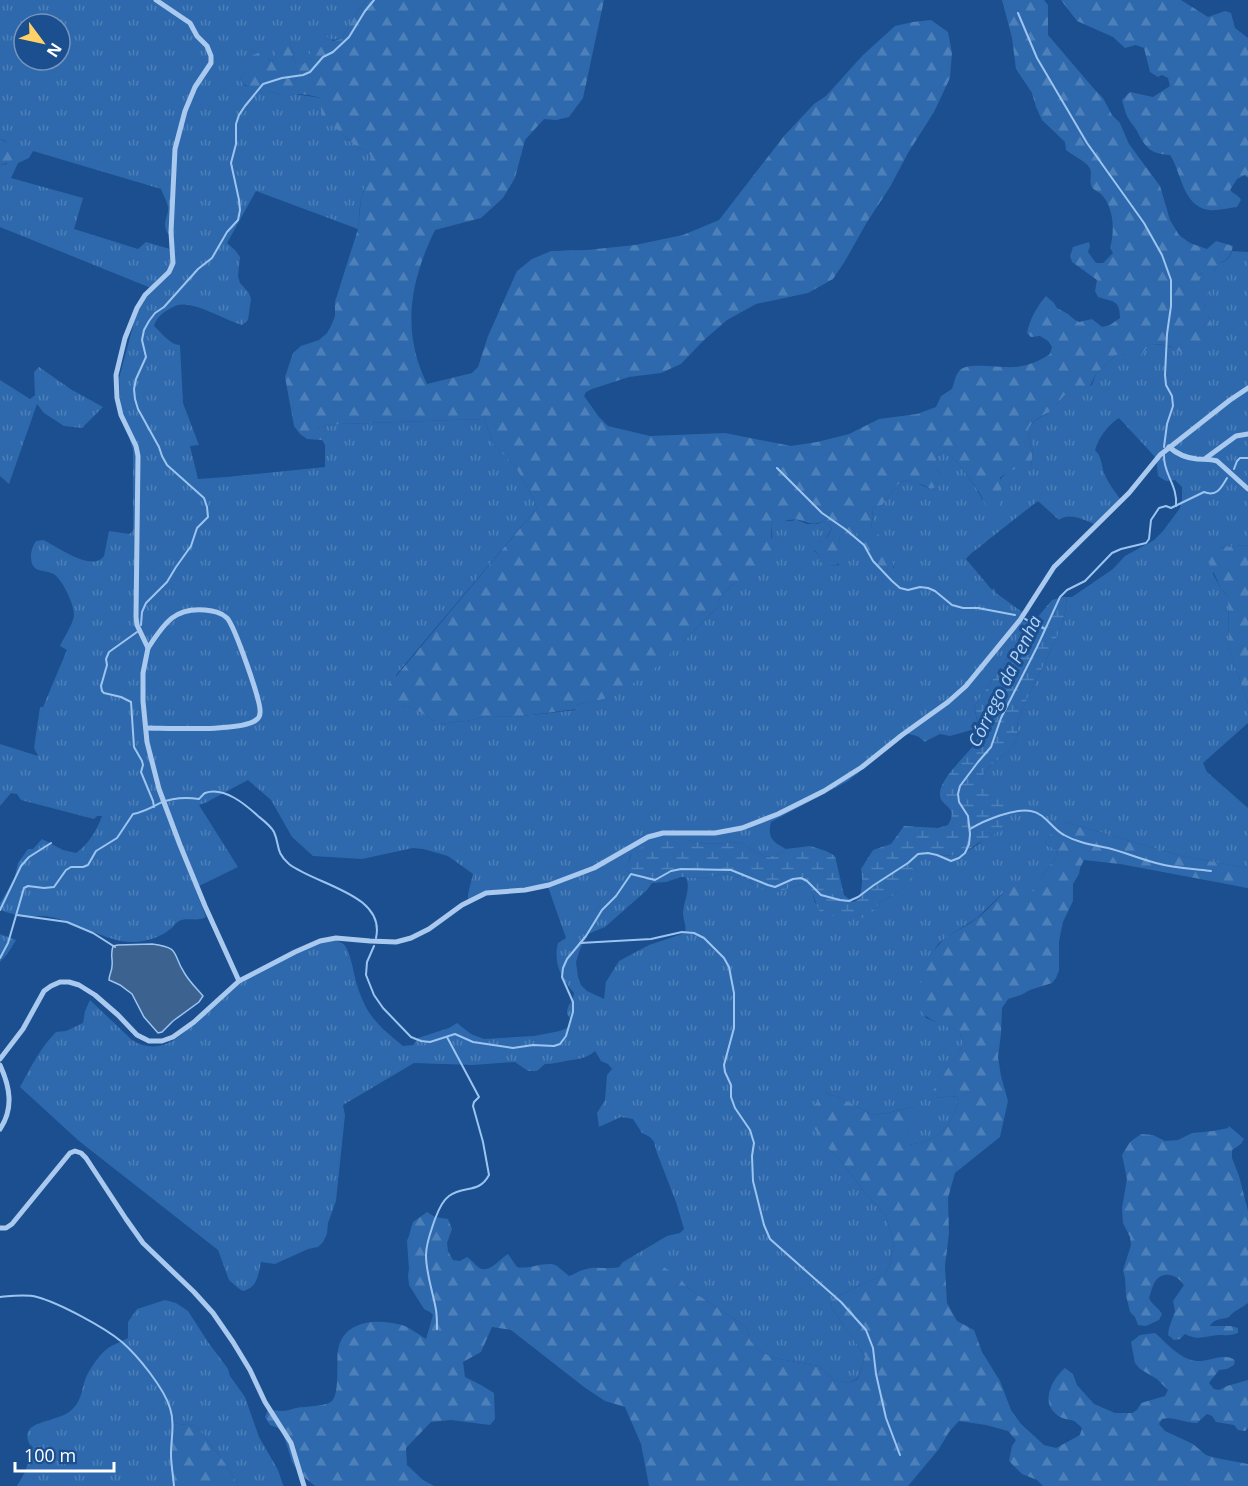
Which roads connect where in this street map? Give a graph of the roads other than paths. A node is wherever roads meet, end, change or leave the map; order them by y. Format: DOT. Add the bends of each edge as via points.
graph roads {
  1 [pos="156,0"];
  2 [pos="1248,388"];
  3 [pos="1248,434"];
  4 [pos="1169,447"];
  5 [pos="1204,459"];
  6 [pos="1248,489"];
  7 [pos="148,648"];
  8 [pos="146,728"];
  9 [pos="239,981"];
  10 [pos="0,1059"];
  11 [pos="0,1065"];
  12 [pos="0,1129"];
  13 [pos="0,1227"];
  14 [pos="304,1486"];
  1 -- 7 [label="street" via="190,23 207,46 211,63 195,87 175,149 173,263 170,272 137,308 116,375 121,415 138,456 136,617"];
  2 -- 4 [label="street"];
  3 -- 5 [label="street" via="1236,436"];
  4 -- 5 [label="street" via="1187,457"];
  4 -- 9 [label="street" via="1130,493 1054,567 1020,620 966,686 862,767 824,791 742,828 715,833 663,833 648,837 594,868 549,885 486,893 411,938 396,942 336,938 320,941"];
  5 -- 6 [label="street" via="1217,461"];
  7 -- 8 [label="street" via="143,673"];
  7 -- 8 [label="street" via="177,613 205,610 228,618 261,712 250,723 228,728"];
  8 -- 9 [label="street" via="165,806"];
  9 -- 10 [label="street" via="194,1022 162,1041 149,1041 137,1035 94,995 79,985 60,982 44,991 23,1029"];
  11 -- 12 [label="street" via="10,1097 6,1120"];
  13 -- 14 [label="street" via="12,1224 70,1153 81,1153 143,1243 194,1292 233,1342 291,1443"];
}
